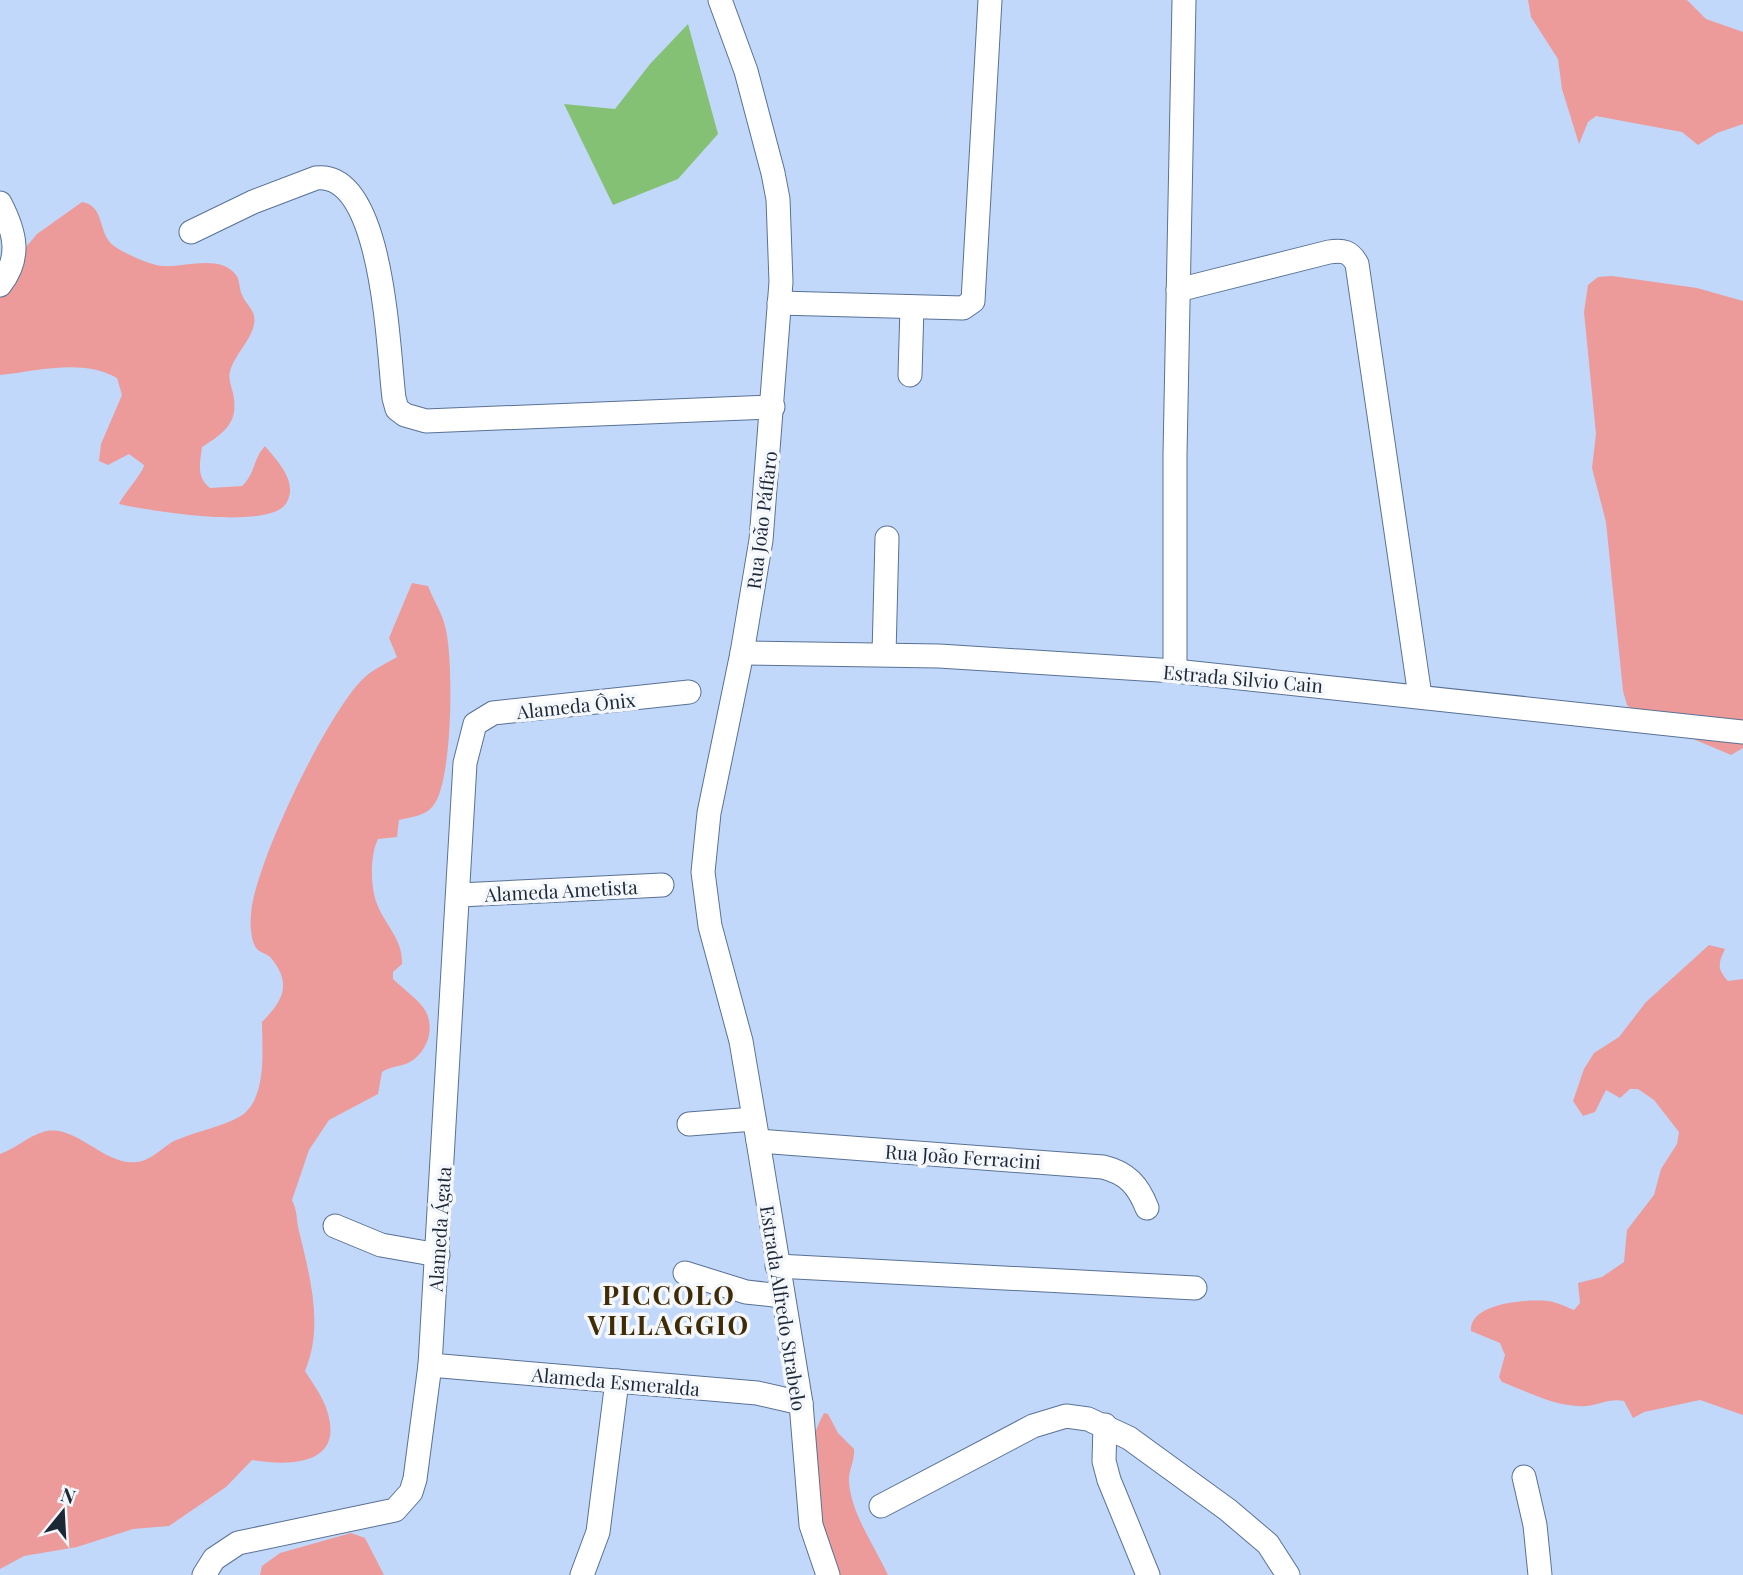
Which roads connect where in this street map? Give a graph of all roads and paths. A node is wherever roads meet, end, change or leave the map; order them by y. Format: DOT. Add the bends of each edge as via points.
graph roads {
  1 [pos="720,0"];
  2 [pos="990,0"];
  3 [pos="1184,0"];
  4 [pos="0,203"];
  5 [pos="191,232"];
  6 [pos="0,285"];
  7 [pos="1178,290"];
  8 [pos="779,303"];
  9 [pos="912,307"];
  10 [pos="910,374"];
  11 [pos="773,407"];
  12 [pos="887,538"];
  13 [pos="742,653"];
  14 [pos="884,654"];
  15 [pos="1175,671"];
  16 [pos="689,692"];
  17 [pos="1420,695"];
  18 [pos="1743,732"];
  19 [pos="470,733"];
  20 [pos="662,885"];
  21 [pos="460,895"];
  22 [pos="741,1041"];
  23 [pos="689,1124"];
  24 [pos="756,1130"];
  25 [pos="1147,1208"];
  26 [pos="335,1226"];
  27 [pos="438,1255"];
  28 [pos="777,1266"];
  29 [pos="685,1273"];
  30 [pos="1195,1288"];
  31 [pos="783,1296"];
  32 [pos="430,1365"];
  33 [pos="617,1381"];
  34 [pos="801,1403"];
  35 [pos="1105,1425"];
  36 [pos="1524,1476"];
  37 [pos="881,1506"];
  38 [pos="204,1575"];
  39 [pos="582,1575"];
  40 [pos="828,1575"];
  41 [pos="1148,1575"];
  42 [pos="1288,1575"];
  43 [pos="1540,1575"];
  1 -- 8 [label="street, Rua João Páffaro" via="746,71 776,186 781,238"];
  2 -- 9 [label="street" via="976,294 963,309"];
  3 -- 7 [label="street"];
  4 -- 6 [label="street" via="16,243 15,257"];
  5 -- 11 [label="street" via="316,178 327,177 346,187 360,206 372,240 397,409 413,418"];
  7 -- 15 [label="street"];
  7 -- 17 [label="street" via="1329,252 1341,250 1353,256"];
  8 -- 9 [label="street"];
  8 -- 11 [label="street, Rua João Páffaro"];
  9 -- 10 [label="street"];
  11 -- 13 [label="street, Rua João Páffaro" via="761,540"];
  12 -- 14 [label="street"];
  13 -- 14 [label="street, Estrada Silvio Cain"];
  13 -- 22 [label="street, Rua João Páffaro" via="709,813 703,872 710,926"];
  14 -- 15 [label="street, Estrada Silvio Cain"];
  15 -- 17 [label="street, Estrada Silvio Cain"];
  16 -- 19 [label="street, Alameda Ônix" via="493,713 475,724"];
  17 -- 18 [label="street, Estrada Silvio Cain"];
  19 -- 21 [label="street, Alameda Ágata"];
  20 -- 21 [label="street, Alameda Ametista"];
  21 -- 27 [label="street, Alameda Ágata"];
  22 -- 24 [label="street, Estrada Alfredo Strabelo"];
  23 -- 24 [label="street, Rua João Ferracini"];
  24 -- 25 [label="street, Rua João Ferracini" via="1103,1167 1132,1181"];
  24 -- 28 [label="street, Estrada Alfredo Strabelo"];
  26 -- 27 [label="street" via="381,1245"];
  27 -- 32 [label="street, Alameda Ágata"];
  28 -- 30 [label="street"];
  28 -- 31 [label="street, Estrada Alfredo Strabelo"];
  29 -- 31 [label="street" via="746,1292"];
  31 -- 34 [label="street, Estrada Alfredo Strabelo"];
  32 -- 33 [label="street, Alameda Esmeralda"];
  32 -- 38 [label="street, Alameda Ágata" via="415,1479 404,1503 395,1510 238,1544 214,1559"];
  33 -- 34 [label="street, Alameda Esmeralda" via="757,1393"];
  33 -- 39 [label="street" via="598,1532"];
  34 -- 40 [label="street, Estrada Alfredo Strabelo" via="811,1525"];
  35 -- 37 [label="street" via="1066,1416 1051,1419"];
  35 -- 41 [label="street" via="1104,1461 1109,1480"];
  35 -- 42 [label="street" via="1129,1437 1228,1510 1268,1544"];
  36 -- 43 [label="street"];
}
